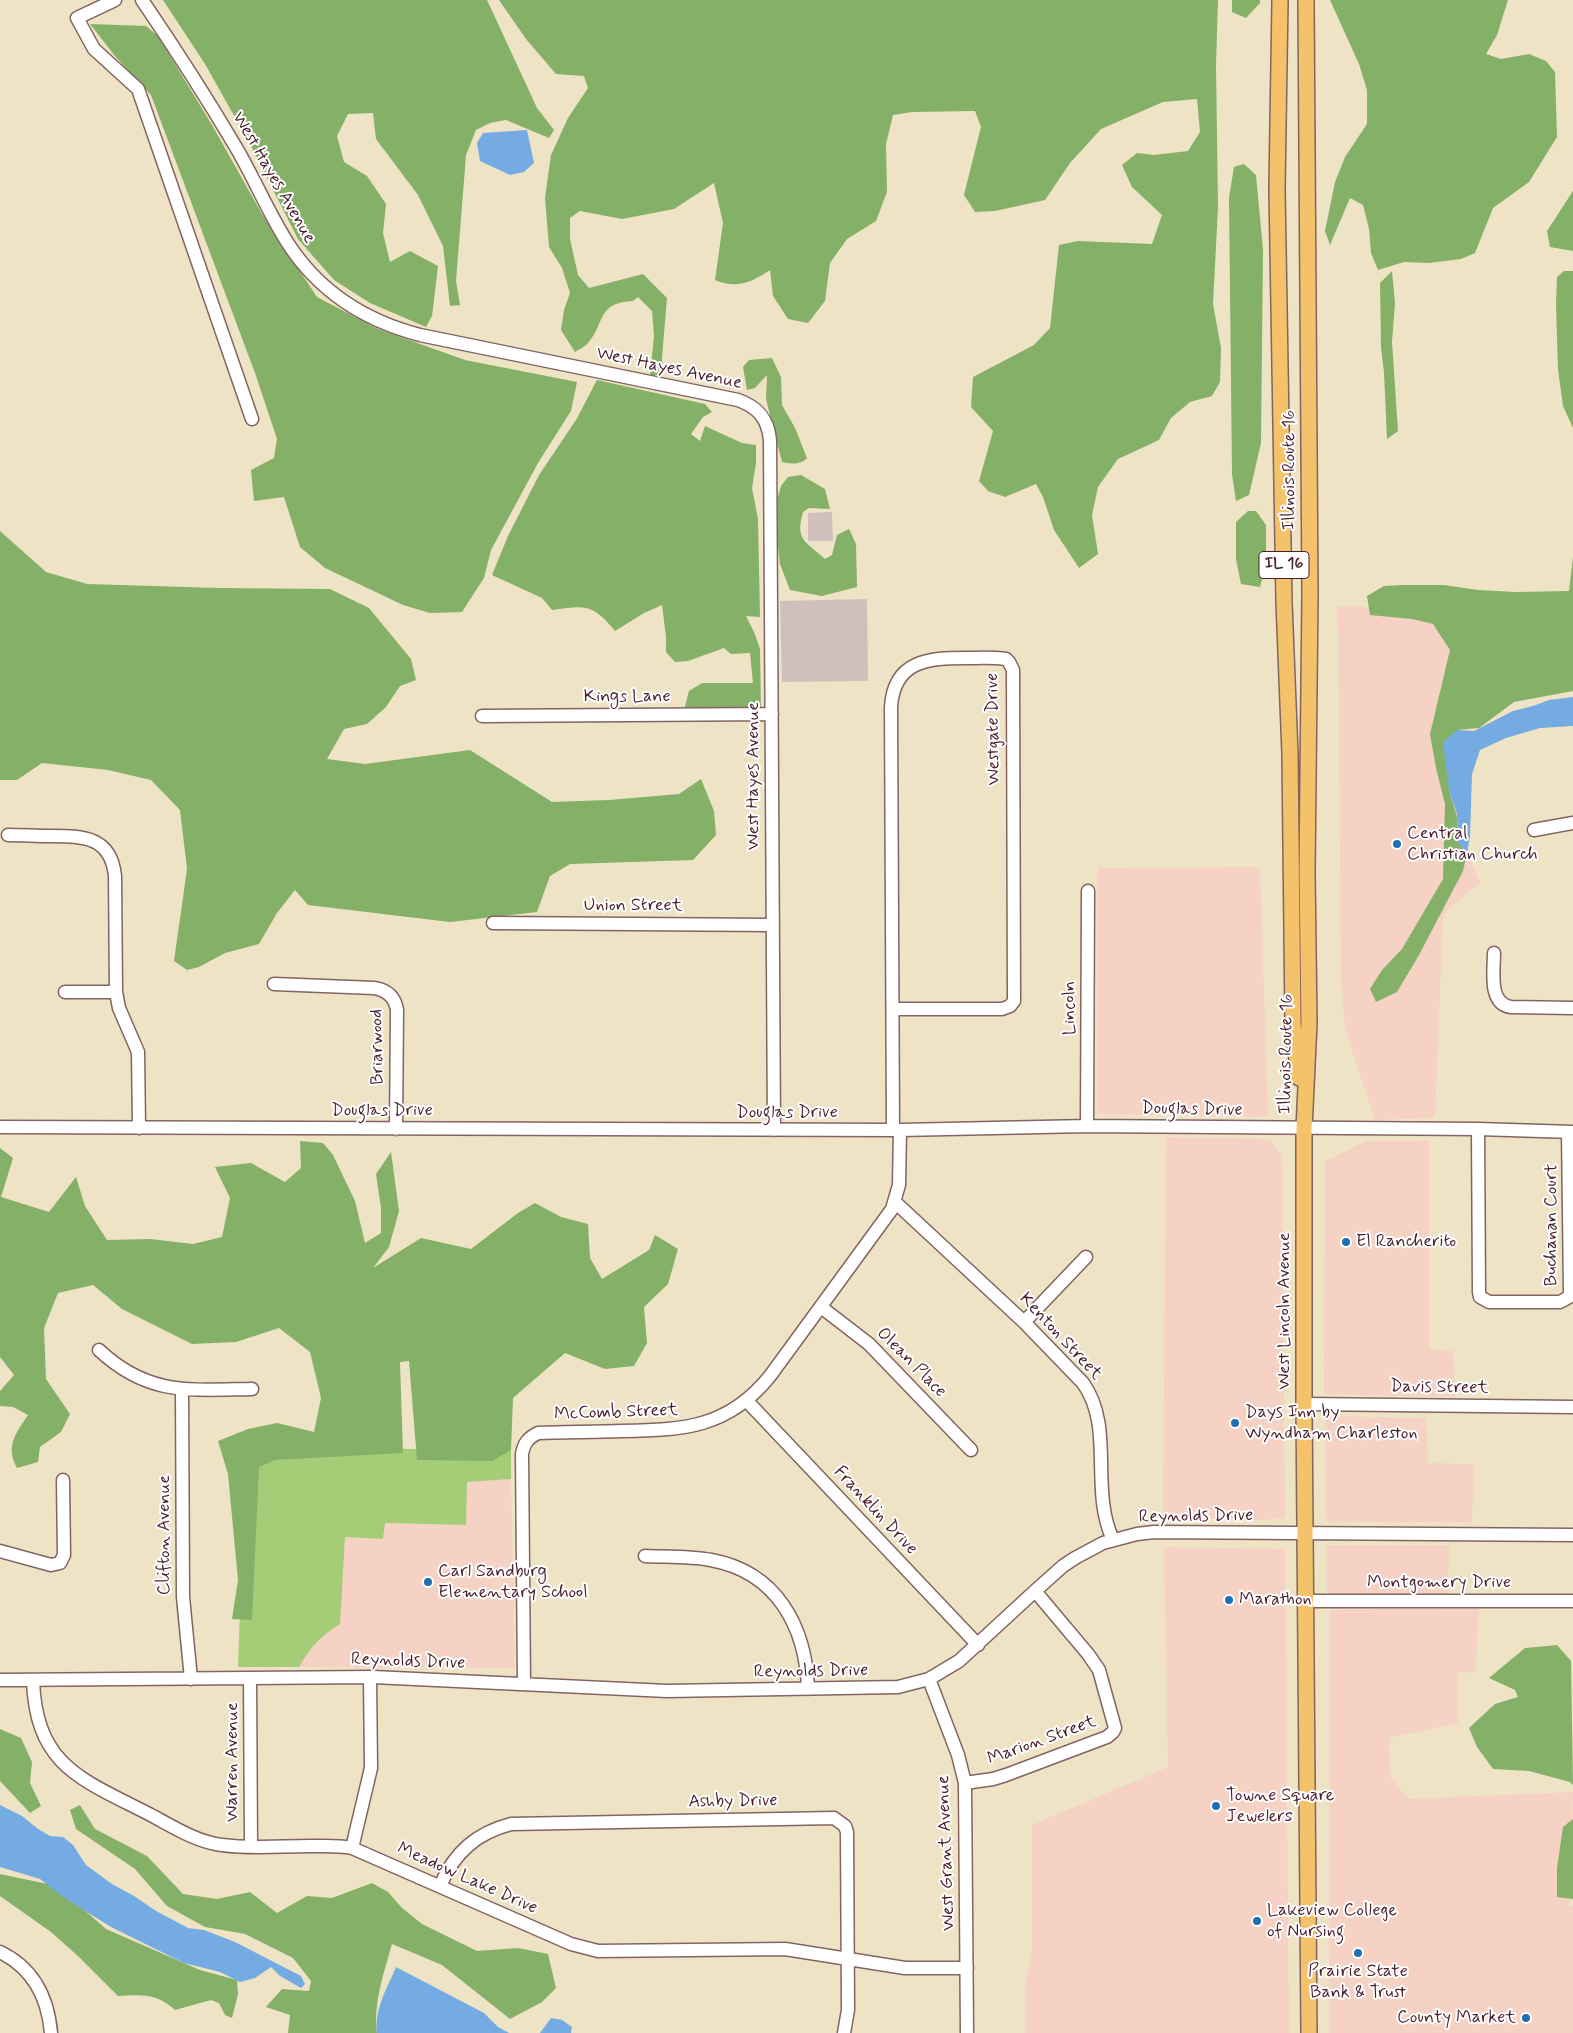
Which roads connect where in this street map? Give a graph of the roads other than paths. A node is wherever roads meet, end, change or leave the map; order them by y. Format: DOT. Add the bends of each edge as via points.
graph roads {
  1 [pos="115,0"];
  2 [pos="142,0"];
  3 [pos="1280,0"];
  4 [pos="1306,0"];
  5 [pos="252,420"];
  6 [pos="772,714"];
  7 [pos="482,716"];
  8 [pos="1573,823"];
  9 [pos="1534,830"];
  10 [pos="8,836"];
  11 [pos="1088,891"];
  12 [pos="493,923"];
  13 [pos="773,925"];
  14 [pos="1494,953"];
  15 [pos="274,984"];
  16 [pos="65,992"];
  17 [pos="116,992"];
  18 [pos="1573,1008"];
  19 [pos="893,1009"];
  20 [pos="1087,1126"];
  21 [pos="0,1127"];
  22 [pos="139,1128"];
  23 [pos="396,1128"];
  24 [pos="1304,1129"];
  25 [pos="1478,1129"];
  26 [pos="774,1130"];
  27 [pos="896,1130"];
  28 [pos="1571,1132"];
  29 [pos="896,1202"];
  30 [pos="1086,1257"];
  31 [pos="821,1307"];
  32 [pos="1024,1322"];
  33 [pos="99,1350"];
  34 [pos="252,1389"];
  35 [pos="182,1390"];
  36 [pos="746,1400"];
  37 [pos="1304,1404"];
  38 [pos="1573,1406"];
  39 [pos="971,1450"];
  40 [pos="63,1480"];
  41 [pos="1305,1534"];
  42 [pos="1573,1535"];
  43 [pos="1113,1540"];
  44 [pos="0,1551"];
  45 [pos="645,1556"];
  46 [pos="1034,1591"];
  47 [pos="1305,1601"];
  48 [pos="1573,1601"];
  49 [pos="978,1646"];
  50 [pos="370,1677"];
  51 [pos="250,1678"];
  52 [pos="929,1678"];
  53 [pos="191,1679"];
  54 [pos="0,1680"];
  55 [pos="33,1680"];
  56 [pos="524,1684"];
  57 [pos="808,1689"];
  58 [pos="965,1783"];
  59 [pos="250,1846"];
  60 [pos="352,1848"];
  61 [pos="440,1886"];
  62 [pos="0,1952"];
  63 [pos="848,1958"];
  64 [pos="967,1968"];
  65 [pos="51,2033"];
  66 [pos="844,2033"];
  67 [pos="968,2033"];
  68 [pos="1309,2033"];
  1 -- 5 [label="street" via="77,18 94,48 138,89"];
  2 -- 6 [label="street, West Hayes Avenue" via="236,146 289,244 313,276 347,304 401,330 738,400 762,414 770,440"];
  3 -- 24 [label="main road, Illinois Route 16 / IL 16" via="1277,199 1284,602 1293,1024"];
  4 -- 24 [label="main road, Illinois Route 16 / IL 16" via="1310,585 1309,1023"];
  6 -- 7 [label="street, Kings Lane"];
  6 -- 13 [label="street, West Hayes Avenue"];
  8 -- 9 [label="street"];
  10 -- 17 [label="street" via="82,836 106,850 115,876"];
  11 -- 20 [label="street, Lincoln"];
  12 -- 13 [label="street, Union Street"];
  13 -- 26 [label="street, West Hayes Avenue"];
  14 -- 18 [label="street" via="1496,997 1504,1006"];
  15 -- 23 [label="street, Briarwood" via="374,988 382,989 393,997 397,1010"];
  16 -- 17 [label="street"];
  17 -- 22 [label="street" via="119,1008 138,1052"];
  19 -- 19 [label="street, Westgate Drive" via="893,693 903,675 929,659 1006,659 1012,670 1014,1001 1002,1009"];
  19 -- 27 [label="street, Westgate Drive"];
  20 -- 24 [label="street, Douglas Drive"];
  20 -- 27 [label="street, Douglas Drive"];
  21 -- 22 [label="street, Douglas Drive"];
  22 -- 23 [label="street, Douglas Drive"];
  23 -- 26 [label="street, Douglas Drive"];
  24 -- 25 [label="street, Douglas Drive"];
  24 -- 37 [label="main road, West Lincoln Avenue / IL 16"];
  25 -- 28 [label="street, Douglas Drive"];
  25 -- 28 [label="street, Buchanan Court" via="1479,1292 1480,1297 1489,1302 1560,1302 1569,1297"];
  26 -- 27 [label="street, Douglas Drive"];
  27 -- 29 [label="street, McComb Street" via="899,1185"];
  29 -- 31 [label="street, McComb Street"];
  29 -- 32 [label="street, Kenton Street"];
  30 -- 32 [label="street"];
  31 -- 36 [label="street, McComb Street" via="764,1382"];
  31 -- 39 [label="street, Olean Place" via="879,1353"];
  32 -- 43 [label="street, Kenton Street" via="1084,1383 1095,1404 1100,1427 1101,1495"];
  33 -- 35 [label="street" via="131,1375"];
  34 -- 35 [label="street"];
  35 -- 53 [label="street, Clifton Avenue" via="183,1597"];
  36 -- 49 [label="street, Franklin Drive"];
  36 -- 56 [label="street, McComb Street" via="728,1413 681,1429 538,1433 529,1438 522,1454"];
  37 -- 38 [label="street, Davis Street"];
  37 -- 41 [label="main road, West Lincoln Avenue / IL 16"];
  40 -- 44 [label="street" via="64,1555 60,1563 51,1565"];
  41 -- 42 [label="street, Reynolds Drive"];
  41 -- 43 [label="street, Reynolds Drive" via="1154,1532"];
  41 -- 47 [label="main road, West Lincoln Avenue / IL 16"];
  43 -- 46 [label="street, Reynolds Drive" via="1096,1546 1063,1566"];
  45 -- 57 [label="street" via="712,1560 759,1581 781,1603 798,1630 806,1660"];
  46 -- 49 [label="street, Reynolds Drive"];
  46 -- 58 [label="street, Marion Street" via="1099,1670 1115,1728 1107,1737 1006,1775"];
  47 -- 48 [label="street, Montgomery Drive"];
  47 -- 68 [label="main road, West Lincoln Avenue / IL 16"];
  49 -- 52 [label="street, Reynolds Drive"];
  50 -- 51 [label="street, Reynolds Drive"];
  50 -- 56 [label="street, Reynolds Drive"];
  50 -- 60 [label="street" via="371,1768"];
  51 -- 53 [label="street, Reynolds Drive"];
  51 -- 59 [label="street, Warren Avenue"];
  52 -- 57 [label="street, Reynolds Drive" via="898,1687"];
  52 -- 58 [label="street, West Grant Avenue"];
  53 -- 55 [label="street, Reynolds Drive"];
  54 -- 55 [label="street, Reynolds Drive"];
  55 -- 59 [label="street, Meadow Lake Drive" via="35,1710 42,1733 53,1753 74,1774 204,1841"];
  56 -- 57 [label="street, Reynolds Drive" via="667,1691"];
  58 -- 64 [label="street, West Grant Avenue"];
  59 -- 60 [label="street, Meadow Lake Drive"];
  60 -- 61 [label="street, Meadow Lake Drive"];
  61 -- 63 [label="street, Meadow Lake Drive" via="584,1949 606,1952 785,1950"];
  61 -- 63 [label="street, Ashby Drive" via="452,1862 472,1841 512,1824 834,1818 845,1826 847,1832"];
  62 -- 65 [label="street" via="20,1964 38,1986 49,2012"];
  63 -- 64 [label="street, Meadow Lake Drive" via="906,1968"];
  63 -- 66 [label="street, Ashby Drive" via="848,2010"];
  64 -- 67 [label="street, West Grant Avenue"];
}
